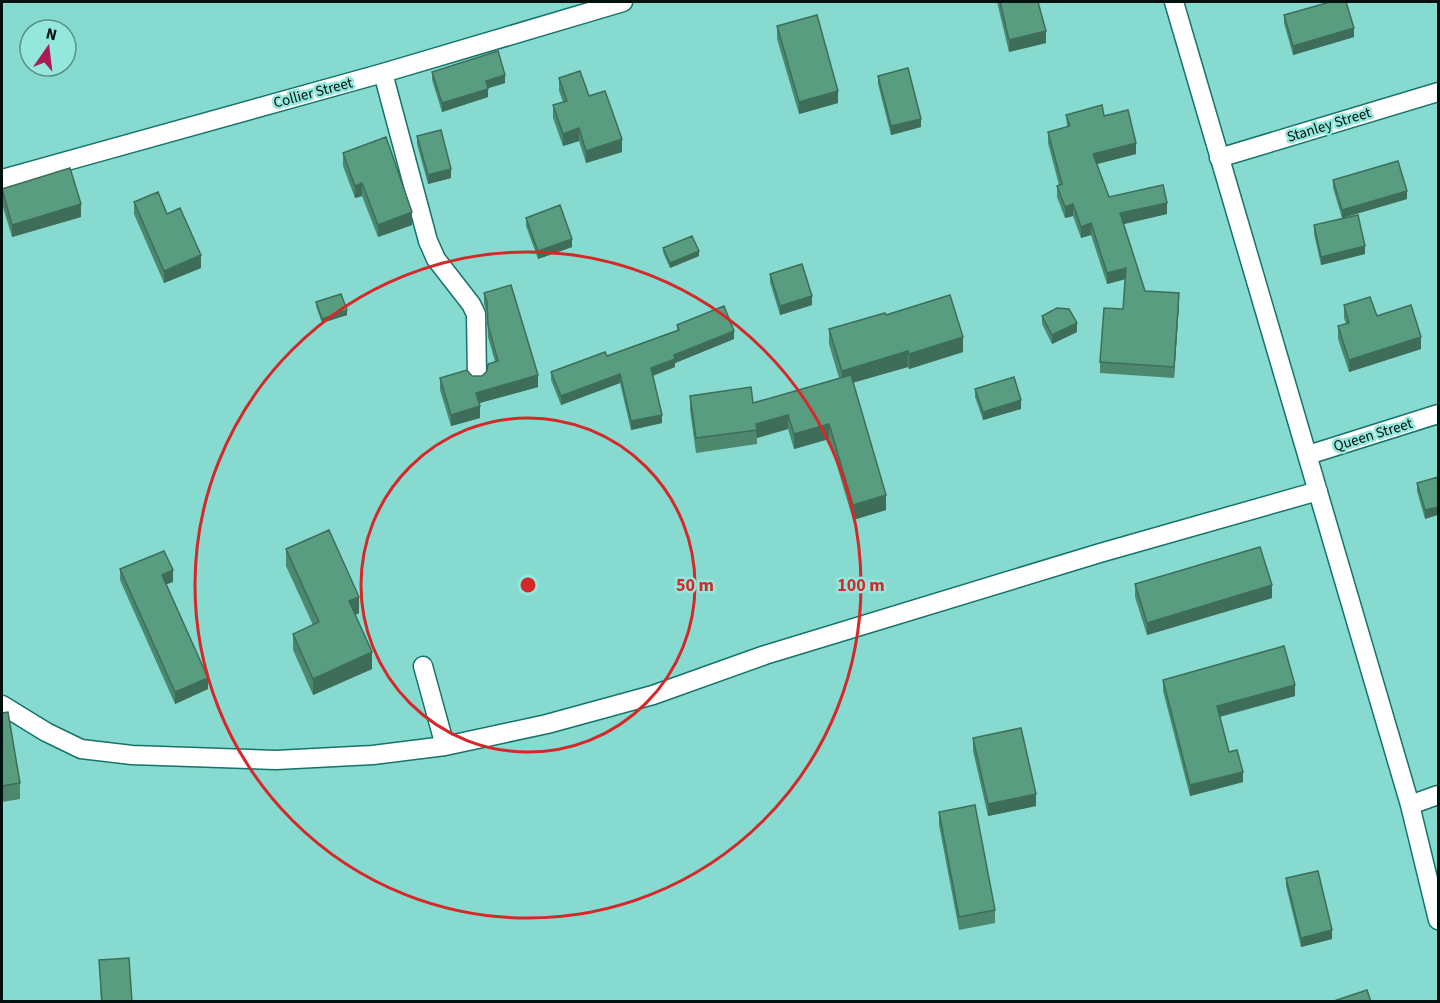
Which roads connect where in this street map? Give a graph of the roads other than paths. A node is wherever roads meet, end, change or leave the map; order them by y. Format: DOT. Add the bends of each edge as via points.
graph roads {
  1 [pos="623,2"];
  2 [pos="1174,2"];
  3 [pos="383,73"];
  4 [pos="1438,92"];
  5 [pos="1219,159"];
  6 [pos="2,179"];
  7 [pos="477,377"];
  8 [pos="1438,414"];
  9 [pos="1308,455"];
  10 [pos="1318,491"];
  11 [pos="423,666"];
  12 [pos="2,705"];
  13 [pos="445,746"];
  14 [pos="1438,795"];
  15 [pos="1410,805"];
  16 [pos="1438,920"];
  1 -- 3 [label="street, Collier Street"];
  2 -- 5 [label="street"];
  3 -- 6 [label="street, Collier Street"];
  3 -- 7 [label="street" via="428,241 436,259 476,314"];
  4 -- 5 [label="street, Stanley Street"];
  5 -- 9 [label="street"];
  8 -- 9 [label="street, Queen Street"];
  9 -- 10 [label="street"];
  10 -- 13 [label="street" via="765,655 653,695"];
  10 -- 15 [label="street"];
  11 -- 13 [label="street"];
  12 -- 13 [label="street" via="81,749 132,755 276,760 373,756"];
  14 -- 15 [label="street"];
  15 -- 16 [label="street"];
}
